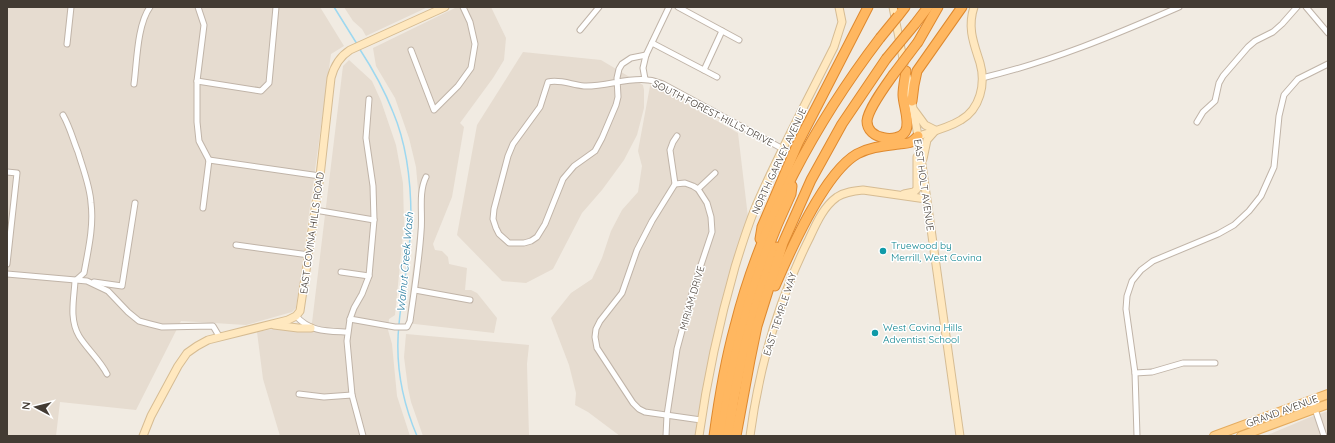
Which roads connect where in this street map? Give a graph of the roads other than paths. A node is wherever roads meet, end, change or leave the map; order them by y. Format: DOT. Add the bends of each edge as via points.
graph roads {
  1 [pos="71,7"];
  2 [pos="150,7"];
  3 [pos="198,7"];
  4 [pos="276,7"];
  5 [pos="445,7"];
  6 [pos="463,7"];
  7 [pos="599,7"];
  8 [pos="670,7"];
  9 [pos="678,7"];
  10 [pos="839,7"];
  11 [pos="868,7"];
  12 [pos="893,7"];
  13 [pos="900,7"];
  14 [pos="905,7"];
  15 [pos="928,7"];
  16 [pos="938,7"];
  17 [pos="962,7"];
  18 [pos="974,7"];
  19 [pos="1179,7"];
  20 [pos="1297,7"];
  21 [pos="1306,7"];
  22 [pos="436,9"];
  23 [pos="898,16"];
  24 [pos="580,30"];
  25 [pos="722,31"];
  26 [pos="1328,33"];
  27 [pos="739,40"];
  28 [pos="652,43"];
  29 [pos="67,44"];
  30 [pos="411,50"];
  31 [pos="646,55"];
  32 [pos="1328,64"];
  33 [pos="704,70"];
  34 [pos="906,71"];
  35 [pos="717,76"];
  36 [pos="982,78"];
  37 [pos="645,79"];
  38 [pos="617,80"];
  39 [pos="196,81"];
  40 [pos="134,84"];
  41 [pos="369,99"];
  42 [pos="912,105"];
  43 [pos="63,115"];
  44 [pos="1197,122"];
  45 [pos="935,130"];
  46 [pos="677,136"];
  47 [pos="918,140"];
  48 [pos="783,149"];
  49 [pos="209,160"];
  50 [pos="922,164"];
  51 [pos="7,172"];
  52 [pos="715,173"];
  53 [pos="320,176"];
  54 [pos="426,176"];
  55 [pos="792,179"];
  56 [pos="675,184"];
  57 [pos="808,187"];
  58 [pos="698,189"];
  59 [pos="900,195"];
  60 [pos="926,199"];
  61 [pos="135,202"];
  62 [pos="203,208"];
  63 [pos="315,210"];
  64 [pos="374,220"];
  65 [pos="236,245"];
  66 [pos="8,248"];
  67 [pos="758,252"];
  68 [pos="309,255"];
  69 [pos="7,264"];
  70 [pos="341,272"];
  71 [pos="7,274"];
  72 [pos="369,276"];
  73 [pos="75,281"];
  74 [pos="87,281"];
  75 [pos="415,290"];
  76 [pos="470,300"];
  77 [pos="296,316"];
  78 [pos="350,319"];
  79 [pos="271,324"];
  80 [pos="757,326"];
  81 [pos="311,328"];
  82 [pos="348,332"];
  83 [pos="219,336"];
  84 [pos="1215,363"];
  85 [pos="1135,373"];
  86 [pos="107,374"];
  87 [pos="299,394"];
  88 [pos="1328,394"];
  89 [pos="352,395"];
  90 [pos="1312,400"];
  91 [pos="1328,404"];
  92 [pos="1315,409"];
  93 [pos="667,415"];
  94 [pos="701,420"];
  95 [pos="143,436"];
  96 [pos="363,436"];
  97 [pos="666,436"];
  98 [pos="699,436"];
  99 [pos="714,436"];
  100 [pos="721,436"];
  101 [pos="728,436"];
  102 [pos="736,436"];
  103 [pos="750,436"];
  104 [pos="960,436"];
  105 [pos="1137,436"];
  106 [pos="1214,436"];
  107 [pos="1241,436"];
  108 [pos="1324,436"];
  1 -- 29 [label="street"];
  2 -- 40 [label="street" via="140,36"];
  3 -- 39 [label="street" via="204,25"];
  4 -- 39 [label="street" via="269,83 261,91"];
  5 -- 22 [label="street, EAST COVINA HILLS ROAD"];
  6 -- 30 [label="street" via="470,22 474,44 471,68 458,86 434,110"];
  7 -- 24 [label="street"];
  8 -- 28 [label="street"];
  9 -- 25 [label="street"];
  10 -- 48 [label="street, NORTH GARVEY AVENUE" via="842,22 834,47"];
  11 -- 67 [label="highway" via="786,171 762,227"];
  12 -- 34 [label="street, EAST HOLT AVENUE"];
  13 -- 23 [label="highway"];
  14 -- 23 [label="highway"];
  15 -- 57 [label="highway, bridge" via="886,59 842,124"];
  16 -- 34 [label="highway, bridge" via="918,42 877,98 867,119 872,132 878,137 900,136 905,132 907,124 903,96"];
  17 -- 42 [label="highway" via="917,71"];
  18 -- 36 [label="street" via="970,33"];
  19 -- 36 [label="street" via="1075,50 1006,73"];
  20 -- 44 [label="street" via="1273,32 1248,47 1223,76 1215,101"];
  21 -- 26 [label="street"];
  22 -- 53 [label="street, EAST COVINA HILLS ROAD" via="345,53 339,59 331,78"];
  23 -- 55 [label="highway, bridge" via="861,63 811,141"];
  25 -- 27 [label="street"];
  25 -- 33 [label="street"];
  28 -- 31 [label="street"];
  28 -- 33 [label="street"];
  31 -- 37 [label="street" via="643,68"];
  31 -- 38 [label="street" via="631,58 622,64"];
  32 -- 85 [label="street" via="1298,79 1284,95 1279,116 1274,168 1261,196 1249,211 1234,225 1218,234 1153,261 1132,281 1126,310"];
  33 -- 35 [label="street"];
  34 -- 42 [label="street, EAST HOLT AVENUE"];
  36 -- 45 [label="street" via="978,99 971,111 960,121"];
  37 -- 38 [label="street, SOUTH FOREST HILLS DRIVE"];
  37 -- 48 [label="street, SOUTH FOREST HILLS DRIVE" via="663,84"];
  38 -- 38 [label="street, SOUTH FOREST HILLS DRIVE" via="584,86 553,80 548,82 540,107 520,133 511,150 494,209 493,219 496,228 509,242 524,243 537,237 563,179 574,166 595,151 616,105"];
  39 -- 49 [label="street" via="199,141"];
  41 -- 64 [label="street" via="366,138 373,186"];
  42 -- 45 [label="street" via="925,125"];
  42 -- 47 [label="street, EAST HOLT AVENUE"];
  43 -- 73 [label="street" via="83,168 92,204 84,273"];
  45 -- 47 [label="street"];
  45 -- 50 [label="street" via="927,140"];
  46 -- 56 [label="street" via="670,150"];
  47 -- 50 [label="street, EAST HOLT AVENUE"];
  47 -- 59 [label="street" via="917,189"];
  47 -- 80 [label="highway" via="869,148 841,166 826,186 788,255"];
  48 -- 94 [label="street, NORTH GARVEY AVENUE" via="759,199 729,287 713,353"];
  49 -- 53 [label="street"];
  49 -- 62 [label="street"];
  50 -- 60 [label="street, EAST HOLT AVENUE"];
  51 -- 66 [label="street" via="17,173"];
  52 -- 58 [label="street"];
  53 -- 63 [label="street, EAST COVINA HILLS ROAD"];
  54 -- 75 [label="street" via="423,186"];
  55 -- 67 [label="highway"];
  55 -- 100 [label="highway" via="792,194 773,234 749,303 737,348"];
  56 -- 58 [label="street" via="684,183"];
  56 -- 93 [label="street" via="652,221 622,293 600,321 594,337 597,348 633,403 645,412"];
  57 -- 80 [label="highway" via="782,243"];
  57 -- 101 [label="highway" via="798,196 793,206 758,299 735,390"];
  58 -- 93 [label="street, MIRIAM DRIVE" via="707,203 712,232 677,349"];
  59 -- 60 [label="street, EAST TEMPLE WAY"];
  59 -- 103 [label="street, EAST TEMPLE WAY" via="854,191 838,197 825,209 788,282 762,368"];
  60 -- 104 [label="street, EAST HOLT AVENUE"];
  61 -- 74 [label="street" via="122,286"];
  63 -- 64 [label="street"];
  63 -- 68 [label="street, EAST COVINA HILLS ROAD"];
  64 -- 72 [label="street"];
  65 -- 68 [label="street"];
  66 -- 69 [label="street"];
  67 -- 99 [label="highway" via="735,325 725,367"];
  68 -- 77 [label="street, EAST COVINA HILLS ROAD" via="302,304"];
  70 -- 72 [label="street"];
  71 -- 73 [label="street"];
  72 -- 78 [label="street"];
  73 -- 74 [label="street"];
  73 -- 86 [label="street" via="74,323 79,336"];
  74 -- 83 [label="street" via="108,291 140,321 162,327 213,326"];
  75 -- 76 [label="street"];
  75 -- 78 [label="street" via="407,327"];
  77 -- 79 [label="street"];
  77 -- 81 [label="street"];
  78 -- 82 [label="street"];
  79 -- 81 [label="street"];
  79 -- 83 [label="street"];
  80 -- 102 [label="highway"];
  81 -- 82 [label="street"];
  82 -- 89 [label="street"];
  83 -- 95 [label="street" via="188,353 164,390"];
  84 -- 85 [label="street" via="1183,362 1152,372"];
  85 -- 105 [label="street"];
  87 -- 89 [label="street" via="324,397"];
  88 -- 90 [label="main road, GRAND AVENUE"];
  89 -- 96 [label="street"];
  90 -- 92 [label="street"];
  90 -- 106 [label="main road, GRAND AVENUE"];
  91 -- 92 [label="main road, GRAND AVENUE"];
  92 -- 107 [label="main road, GRAND AVENUE"];
  92 -- 108 [label="street"];
  93 -- 94 [label="street"];
  93 -- 97 [label="street, MIRIAM DRIVE"];
  94 -- 98 [label="street, NORTH GARVEY AVENUE"];
}
